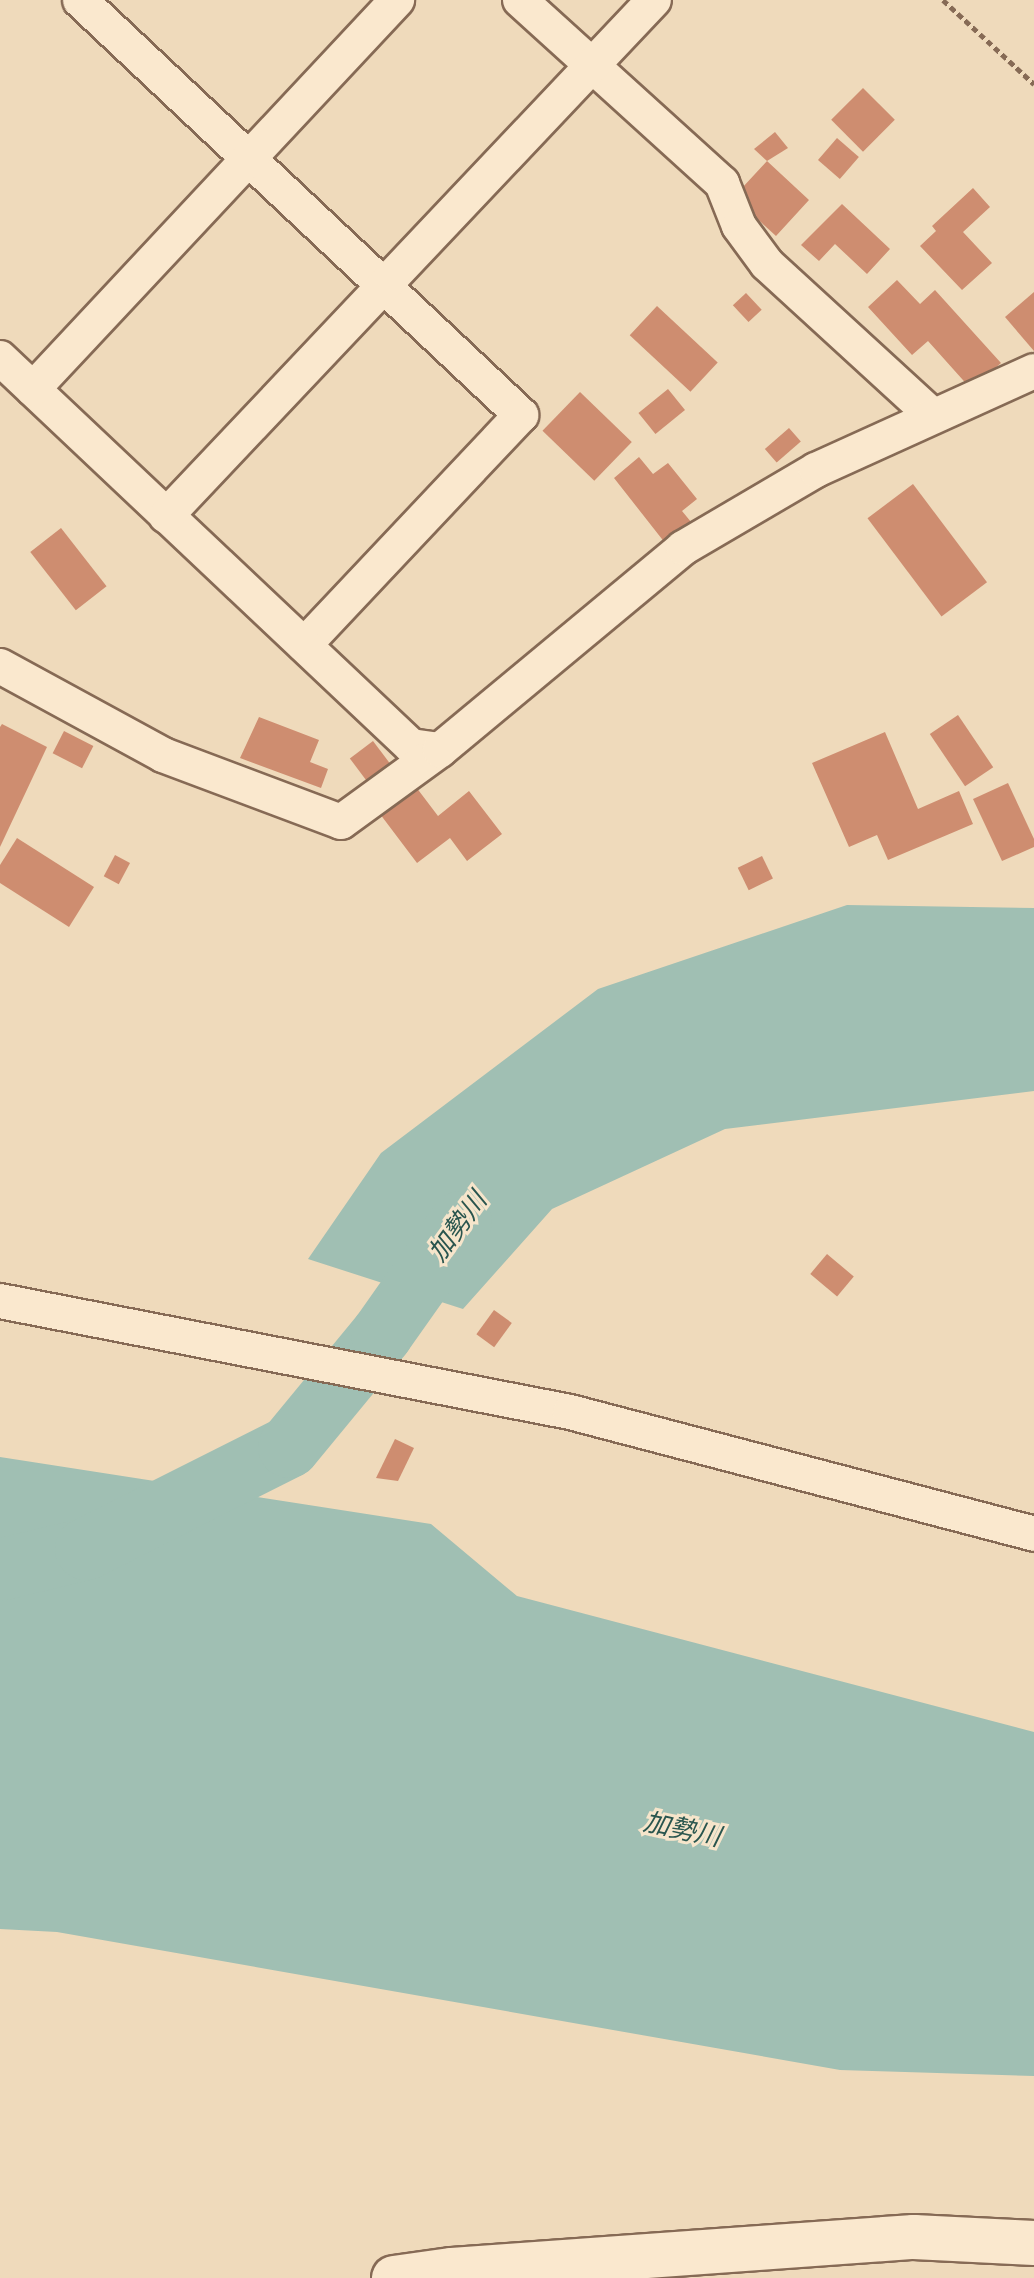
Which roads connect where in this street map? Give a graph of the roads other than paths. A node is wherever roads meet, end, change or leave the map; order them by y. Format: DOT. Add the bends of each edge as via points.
graph roads {
  1 [pos="80,0"];
  2 [pos="397,0"];
  3 [pos="520,0"];
  4 [pos="654,0"];
  5 [pos="593,66"];
  6 [pos="248,158"];
  7 [pos="382,285"];
  8 [pos="0,358"];
  9 [pos="1034,371"];
  10 [pos="33,389"];
  11 [pos="932,415"];
  12 [pos="166,516"];
  13 [pos="304,645"];
  14 [pos="0,666"];
  15 [pos="440,750"];
  16 [pos="0,1301"];
  17 [pos="1034,1534"];
  18 [pos="1034,2243"];
  19 [pos="394,2278"];
  1 -- 6 [label="street"];
  2 -- 6 [label="street"];
  3 -- 5 [label="street"];
  4 -- 5 [label="street"];
  5 -- 7 [label="street"];
  5 -- 11 [label="street" via="722,183 739,226 767,264"];
  6 -- 7 [label="street"];
  6 -- 10 [label="street"];
  7 -- 12 [label="street"];
  7 -- 13 [label="street" via="521,415"];
  8 -- 10 [label="street"];
  9 -- 11 [label="street"];
  10 -- 12 [label="street"];
  11 -- 15 [label="street" via="816,470 683,548"];
  12 -- 13 [label="street"];
  13 -- 15 [label="street" via="411,746"];
  14 -- 15 [label="street" via="163,755 341,822"];
  16 -- 17 [label="street" via="570,1412"];
  18 -- 19 [label="street" via="914,2237"];
}
